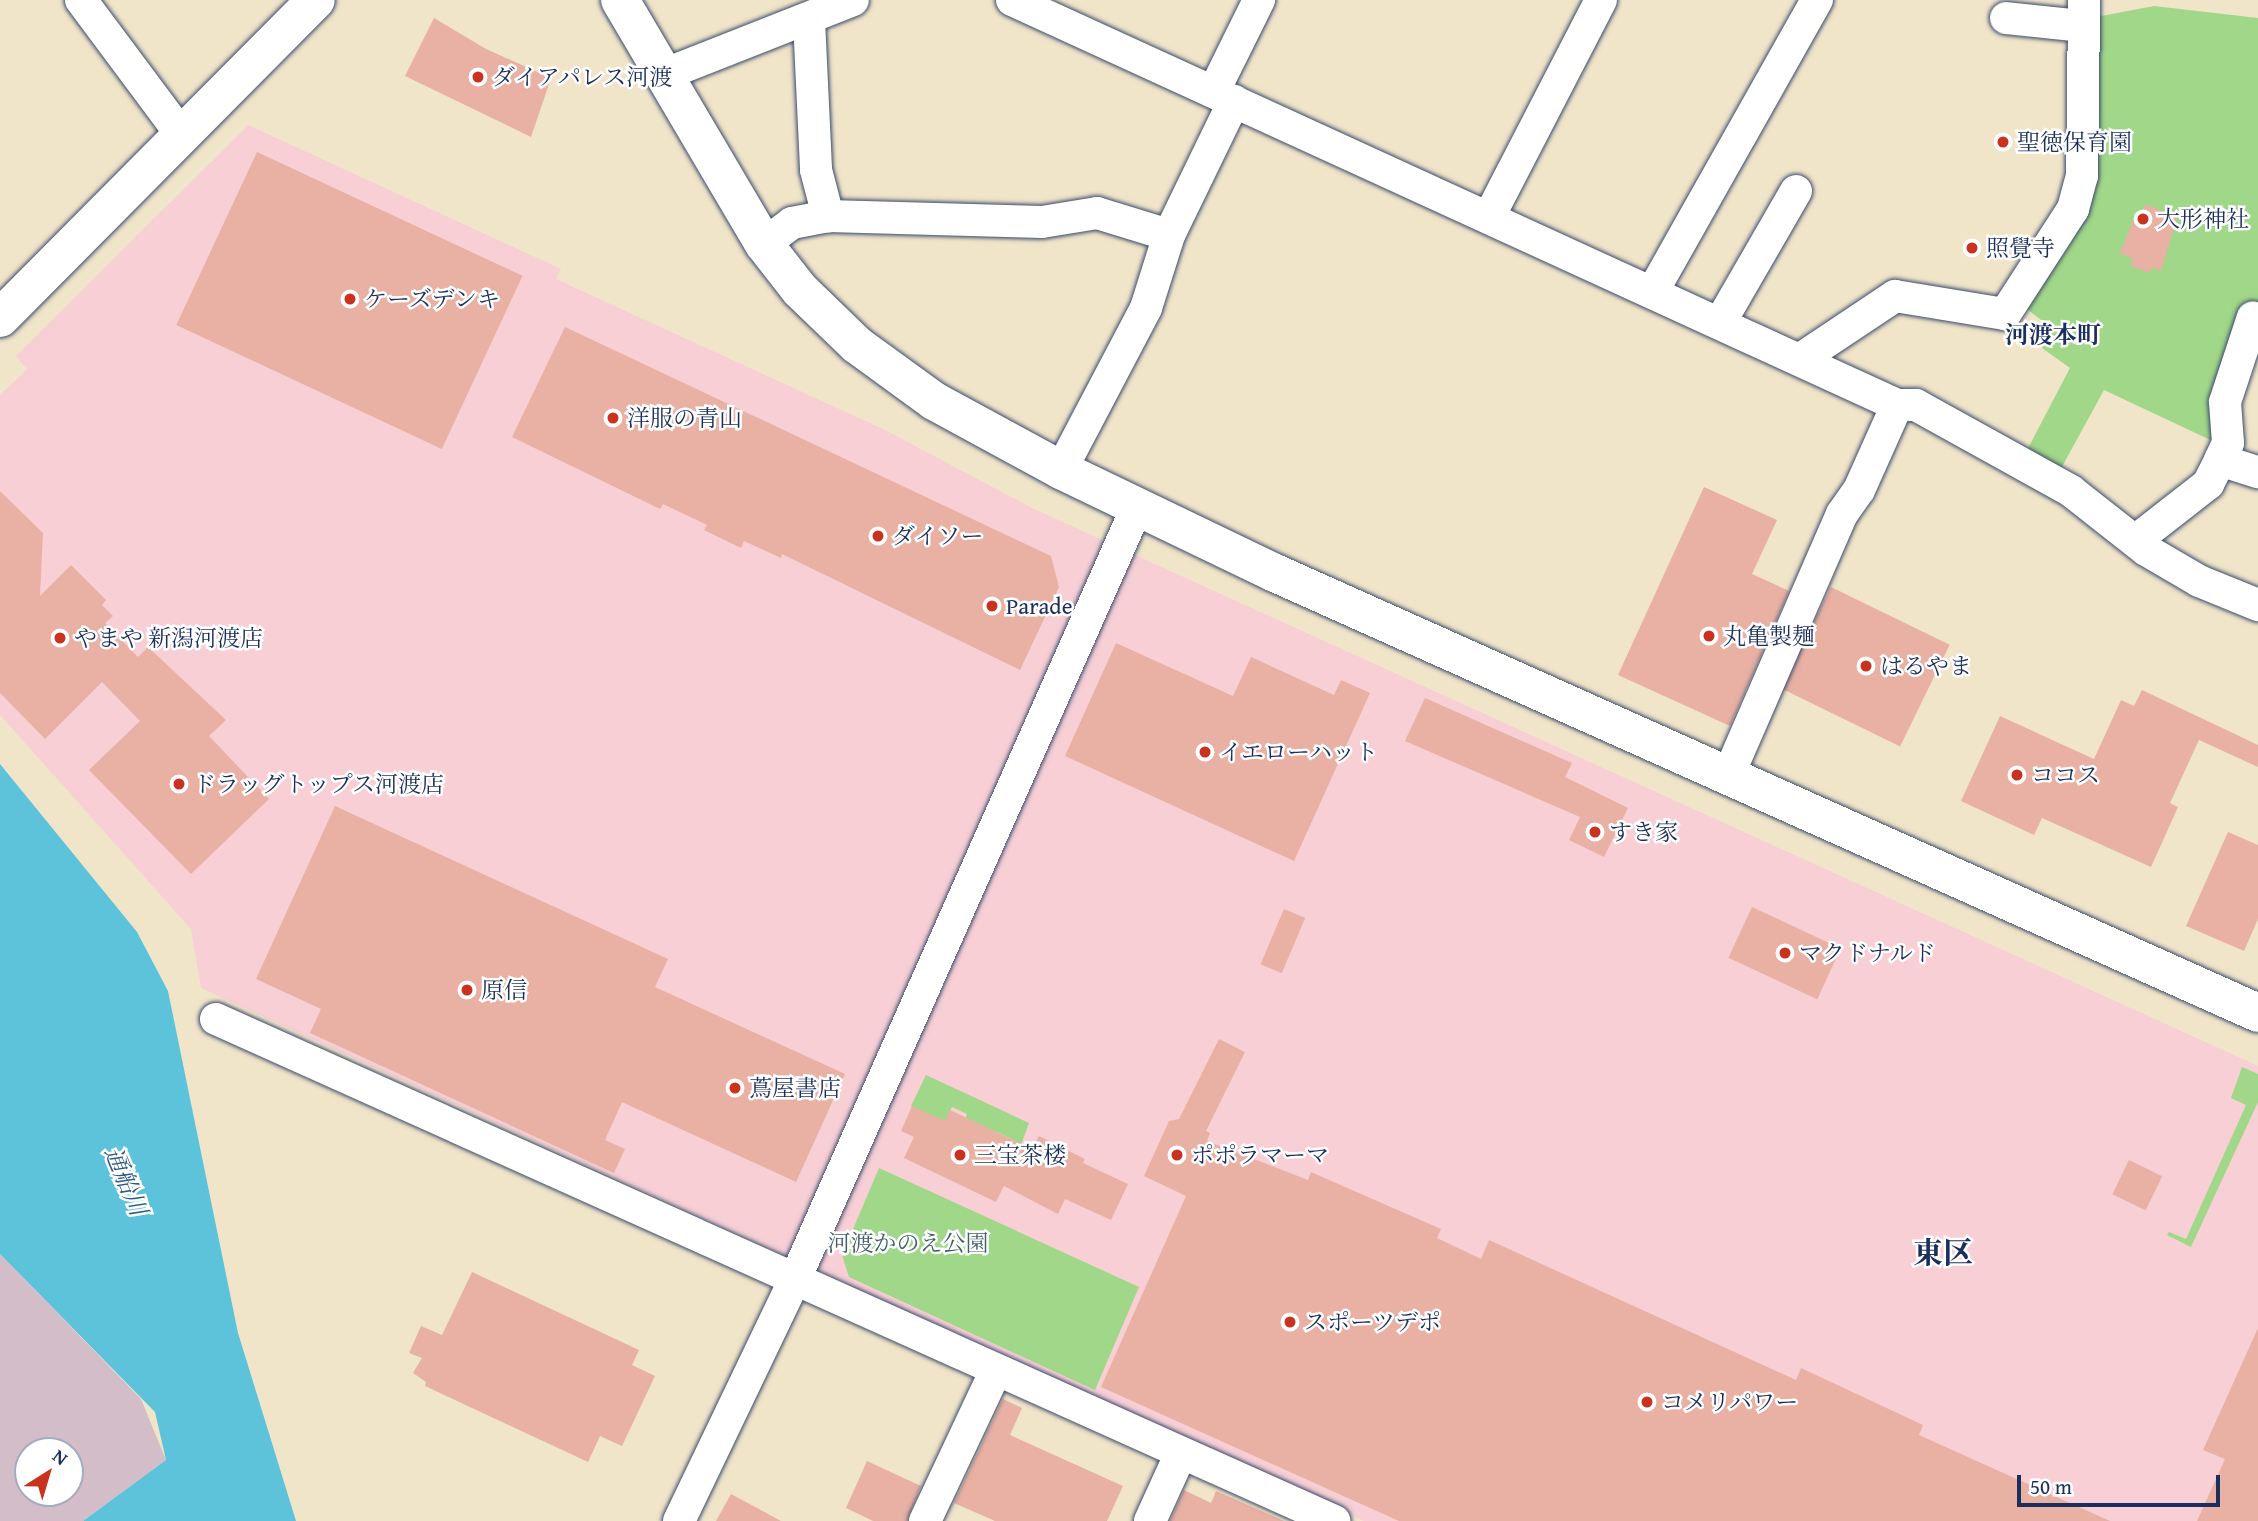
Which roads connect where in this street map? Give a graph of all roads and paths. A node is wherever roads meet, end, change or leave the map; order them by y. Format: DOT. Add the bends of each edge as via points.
graph roads {
  1 [pos="80,0"];
  2 [pos="316,0"];
  3 [pos="620,0"];
  4 [pos="853,0"];
  5 [pos="1012,0"];
  6 [pos="1259,0"];
  7 [pos="1601,0"];
  8 [pos="1817,0"];
  9 [pos="2083,13"];
  10 [pos="2006,18"];
  11 [pos="809,20"];
  12 [pos="663,75"];
  13 [pos="1224,96"];
  14 [pos="181,134"];
  15 [pos="1796,191"];
  16 [pos="828,216"];
  17 [pos="1489,217"];
  18 [pos="1170,235"];
  19 [pos="764,244"];
  20 [pos="1653,291"];
  21 [pos="2253,317"];
  22 [pos="0,318"];
  23 [pos="1721,321"];
  24 [pos="1802,358"];
  25 [pos="1897,405"];
  26 [pos="2220,460"];
  27 [pos="1061,470"];
  28 [pos="2258,472"];
  29 [pos="1137,507"];
  30 [pos="2135,541"];
  31 [pos="2258,606"];
  32 [pos="1728,776"];
  33 [pos="2258,1013"];
  34 [pos="216,1019"];
  35 [pos="796,1277"];
  36 [pos="996,1370"];
  37 [pos="1181,1453"];
  38 [pos="679,1521"];
  39 [pos="925,1521"];
  40 [pos="1150,1521"];
  41 [pos="1334,1521"];
  1 -- 14 [label="street"];
  2 -- 14 [label="street"];
  3 -- 12 [label="street"];
  4 -- 11 [label="street"];
  5 -- 13 [label="street"];
  6 -- 13 [label="street"];
  7 -- 17 [label="street"];
  8 -- 20 [label="street"];
  9 -- 10 [label="street"];
  9 -- 24 [label="street" via="2082,176 2073,209 2005,314 1895,296"];
  11 -- 12 [label="street"];
  11 -- 16 [label="street" via="816,170"];
  12 -- 19 [label="street"];
  13 -- 17 [label="street"];
  13 -- 18 [label="street"];
  14 -- 22 [label="street"];
  15 -- 23 [label="street"];
  16 -- 18 [label="street" via="1042,222 1097,213"];
  16 -- 19 [label="street" via="792,223"];
  17 -- 20 [label="street"];
  18 -- 27 [label="street" via="1146,309"];
  19 -- 27 [label="street" via="800,290 894,375"];
  20 -- 23 [label="street"];
  21 -- 26 [label="street" via="2225,402 2228,443"];
  23 -- 24 [label="street"];
  24 -- 25 [label="street"];
  25 -- 30 [label="street" via="1916,405 2071,491"];
  25 -- 32 [label="street" via="1859,490 1842,514"];
  26 -- 28 [label="street"];
  26 -- 30 [label="street" via="2207,484"];
  27 -- 29 [label="street"];
  29 -- 32 [label="street"];
  29 -- 35 [label="street"];
  30 -- 31 [label="street" via="2199,581"];
  32 -- 33 [label="street"];
  34 -- 35 [label="street"];
  35 -- 36 [label="street"];
  35 -- 38 [label="street"];
  36 -- 37 [label="street"];
  36 -- 39 [label="street"];
  37 -- 40 [label="street"];
  37 -- 41 [label="street"];
}
